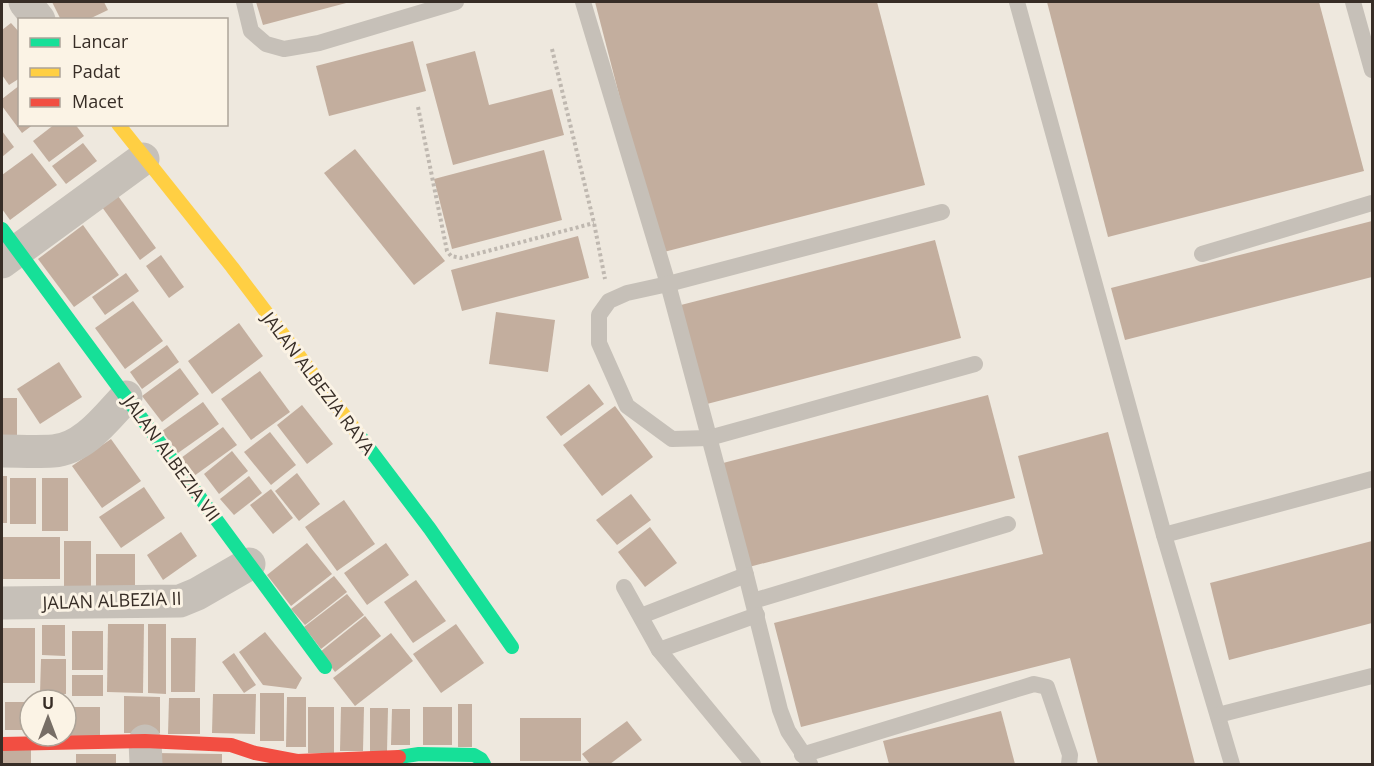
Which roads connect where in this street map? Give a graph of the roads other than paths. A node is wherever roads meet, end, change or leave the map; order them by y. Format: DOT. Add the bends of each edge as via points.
graph roads {
  1 [pos="26,2"];
  2 [pos="244,2"];
  3 [pos="456,2"];
  4 [pos="583,2"];
  5 [pos="1017,2"];
  6 [pos="1353,2"];
  7 [pos="38,18"];
  8 [pos="1372,70"];
  9 [pos="119,126"];
  10 [pos="143,159"];
  11 [pos="1372,203"];
  12 [pos="942,212"];
  13 [pos="7,247"];
  14 [pos="1202,254"];
  15 [pos="668,284"];
  16 [pos="975,364"];
  17 [pos="126,397"];
  18 [pos="709,438"];
  19 [pos="2,451"];
  20 [pos="1372,479"];
  21 [pos="1008,524"];
  22 [pos="1164,535"];
  23 [pos="249,564"];
  24 [pos="746,575"];
  25 [pos="624,587"];
  26 [pos="2,603"];
  27 [pos="755,608"];
  28 [pos="641,616"];
  29 [pos="512,647"];
  30 [pos="659,650"];
  31 [pos="325,668"];
  32 [pos="1372,676"];
  33 [pos="1218,715"];
  34 [pos="2,744"];
  35 [pos="146,753"];
  36 [pos="806,760"];
  37 [pos="389,761"];
  38 [pos="484,765"];
  39 [pos="753,765"];
  40 [pos="1069,765"];
  41 [pos="1232,765"];
  1 -- 7 [label="street"];
  2 -- 3 [label="lane" via="251,31 266,44 284,49 319,43"];
  4 -- 15 [label="lane"];
  5 -- 22 [label="lane"];
  6 -- 8 [label="lane"];
  9 -- 10 [label="street, JALAN ALBEZIA RAYA"];
  10 -- 13 [label="street"];
  10 -- 29 [label="street, JALAN ALBEZIA RAYA" via="232,267 430,529"];
  11 -- 14 [label="lane"];
  12 -- 15 [label="lane"];
  13 -- 17 [label="street, JALAN ALBEZIA VII"];
  15 -- 18 [label="lane"];
  15 -- 18 [label="lane" via="609,301 599,315 599,343 627,406 672,439"];
  16 -- 18 [label="lane"];
  17 -- 19 [label="street" via="92,433 74,444 55,451"];
  17 -- 23 [label="street, JALAN ALBEZIA VII"];
  18 -- 24 [label="lane"];
  20 -- 22 [label="lane"];
  21 -- 27 [label="lane"];
  22 -- 33 [label="lane"];
  23 -- 26 [label="street, JALAN ALBEZIA II" via="180,601"];
  23 -- 31 [label="street, JALAN ALBEZIA VII"];
  24 -- 27 [label="lane"];
  24 -- 28 [label="lane"];
  25 -- 28 [label="lane"];
  27 -- 30 [label="lane"];
  27 -- 36 [label="lane" via="780,710"];
  28 -- 30 [label="lane"];
  30 -- 39 [label="lane"];
  32 -- 33 [label="lane"];
  33 -- 41 [label="lane"];
  34 -- 35 [label="street"];
  35 -- 37 [label="street" via="231,745 297,761"];
  36 -- 40 [label="lane" via="1034,684 1047,687 1071,755"];
  37 -- 38 [label="street" via="418,754 474,755"];
}
